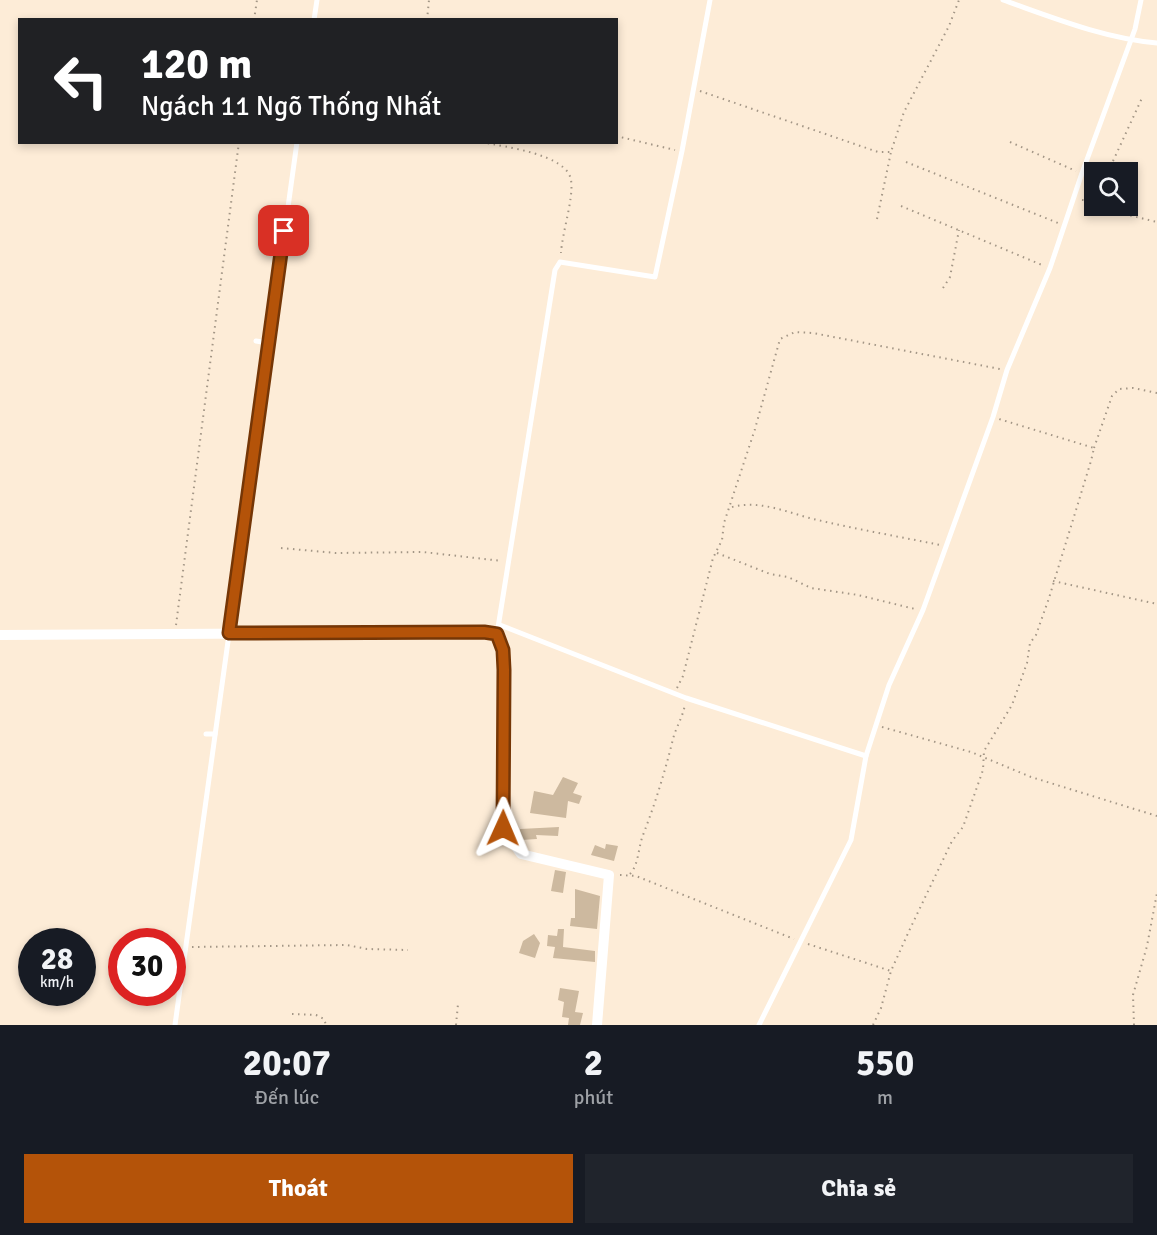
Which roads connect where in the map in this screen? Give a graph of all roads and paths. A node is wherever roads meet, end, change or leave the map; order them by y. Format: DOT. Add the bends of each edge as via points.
graph roads {
  1 [pos="257,0"];
  2 [pos="317,0"];
  3 [pos="429,0"];
  4 [pos="710,0"];
  5 [pos="959,0"];
  6 [pos="1003,0"];
  7 [pos="1141,0"];
  8 [pos="254,18"];
  9 [pos="314,18"];
  10 [pos="427,18"];
  11 [pos="1130,41"];
  12 [pos="1157,43"];
  13 [pos="692,90"];
  14 [pos="1142,98"];
  15 [pos="618,136"];
  16 [pos="1010,142"];
  17 [pos="239,144"];
  18 [pos="297,144"];
  19 [pos="491,144"];
  20 [pos="682,151"];
  21 [pos="891,152"];
  22 [pos="906,162"];
  23 [pos="1113,162"];
  24 [pos="1082,173"];
  25 [pos="1074,197"];
  26 [pos="1084,199"];
  27 [pos="901,206"];
  28 [pos="1130,216"];
  29 [pos="877,219"];
  30 [pos="1157,222"];
  31 [pos="1064,226"];
  32 [pos="959,230"];
  33 [pos="560,262"];
  34 [pos="1050,268"];
  35 [pos="943,288"];
  36 [pos="256,341"];
  37 [pos="268,343"];
  38 [pos="1007,370"];
  39 [pos="1157,393"];
  40 [pos="993,417"];
  41 [pos="1094,448"];
  42 [pos="730,507"];
  43 [pos="946,546"];
  44 [pos="281,548"];
  45 [pos="717,553"];
  46 [pos="511,561"];
  47 [pos="1053,581"];
  48 [pos="1157,604"];
  49 [pos="923,610"];
  50 [pos="499,630"];
  51 [pos="229,633"];
  52 [pos="174,634"];
  53 [pos="0,635"];
  54 [pos="674,693"];
  55 [pos="686,698"];
  56 [pos="876,726"];
  57 [pos="206,734"];
  58 [pos="215,734"];
  59 [pos="866,756"];
  60 [pos="984,756"];
  61 [pos="1157,816"];
  62 [pos="609,875"];
  63 [pos="629,875"];
  64 [pos="1157,893"];
  65 [pos="802,941"];
  66 [pos="186,945"];
  67 [pos="408,950"];
  68 [pos="891,971"];
  69 [pos="458,1004"];
  70 [pos="178,1006"];
  71 [pos="292,1014"];
  72 [pos="175,1025"];
  73 [pos="326,1025"];
  74 [pos="456,1025"];
  75 [pos="597,1025"];
  76 [pos="759,1025"];
  77 [pos="873,1025"];
  78 [pos="1134,1025"];
  1 -- 8 [label="path"];
  2 -- 9 [label="lane"];
  3 -- 10 [label="path"];
  4 -- 13 [label="lane"];
  5 -- 21 [label="path" via="904,112"];
  6 -- 11 [label="lane"];
  7 -- 11 [label="lane"];
  11 -- 12 [label="lane"];
  11 -- 24 [label="lane"];
  13 -- 20 [label="lane"];
  13 -- 21 [label="path" via="878,152"];
  14 -- 23 [label="path"];
  15 -- 20 [label="path"];
  16 -- 24 [label="path"];
  17 -- 52 [label="path"];
  18 -- 37 [label="lane"];
  19 -- 33 [label="path" via="543,156 568,171 571,195"];
  20 -- 33 [label="lane" via="655,278"];
  21 -- 29 [label="path"];
  22 -- 31 [label="path"];
  24 -- 25 [label="lane"];
  25 -- 26 [label="path"];
  25 -- 31 [label="lane"];
  27 -- 32 [label="path"];
  28 -- 30 [label="path"];
  31 -- 34 [label="lane"];
  32 -- 34 [label="path"];
  32 -- 35 [label="path" via="950,277"];
  33 -- 46 [label="lane" via="555,270"];
  34 -- 38 [label="lane"];
  36 -- 37 [label="lane"];
  37 -- 51 [label="lane"];
  38 -- 40 [label="lane"];
  38 -- 42 [label="path" via="813,333 795,332 780,339"];
  39 -- 41 [label="path" via="1119,389 1112,396"];
  40 -- 41 [label="path"];
  40 -- 43 [label="lane"];
  41 -- 47 [label="path"];
  42 -- 43 [label="path" via="749,503"];
  42 -- 45 [label="path"];
  43 -- 49 [label="lane"];
  44 -- 46 [label="path" via="336,553 423,552"];
  45 -- 49 [label="path" via="811,588"];
  45 -- 54 [label="path" via="683,676"];
  46 -- 50 [label="lane"];
  47 -- 48 [label="path"];
  47 -- 60 [label="path" via="1012,705"];
  49 -- 56 [label="lane" via="889,685"];
  50 -- 51 [label="street"];
  50 -- 54 [label="lane"];
  50 -- 62 [label="street" via="503,660 503,828 521,854"];
  51 -- 52 [label="street"];
  51 -- 58 [label="lane"];
  52 -- 53 [label="street"];
  54 -- 55 [label="lane"];
  55 -- 59 [label="lane"];
  55 -- 63 [label="path" via="654,811"];
  56 -- 59 [label="lane"];
  56 -- 60 [label="path" via="902,730"];
  57 -- 58 [label="lane"];
  58 -- 66 [label="lane"];
  59 -- 65 [label="lane" via="851,840"];
  60 -- 61 [label="path" via="1031,777"];
  60 -- 68 [label="path" via="983,770 963,826 952,841"];
  62 -- 63 [label="path"];
  62 -- 75 [label="street"];
  63 -- 65 [label="path"];
  64 -- 78 [label="path" via="1133,995"];
  65 -- 68 [label="path"];
  65 -- 76 [label="lane"];
  66 -- 67 [label="path" via="212,949 347,945"];
  68 -- 77 [label="path"];
  69 -- 74 [label="path"];
  70 -- 72 [label="lane"];
  71 -- 73 [label="path" via="316,1015"];
}
